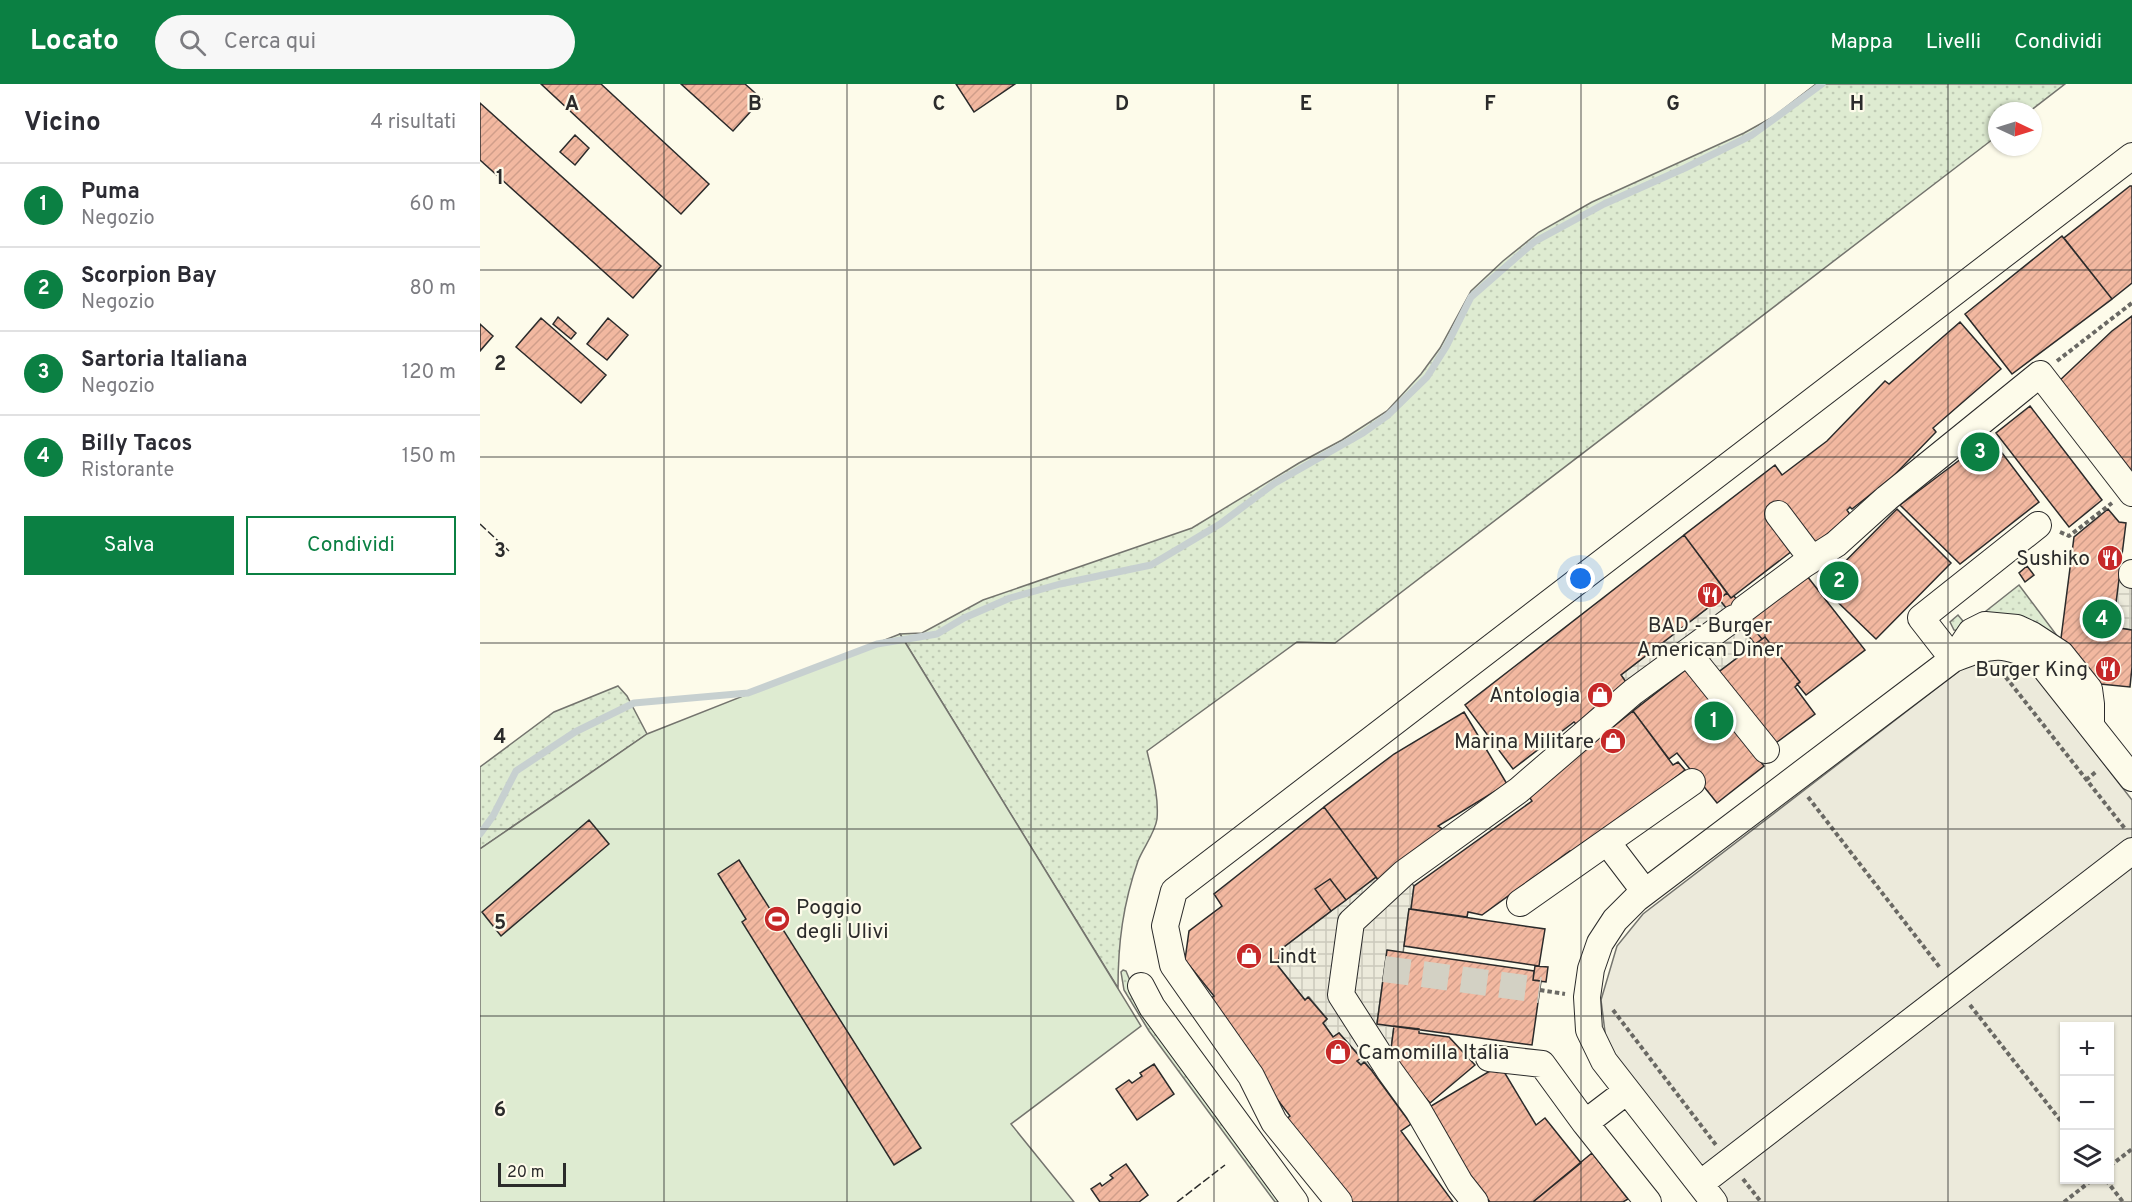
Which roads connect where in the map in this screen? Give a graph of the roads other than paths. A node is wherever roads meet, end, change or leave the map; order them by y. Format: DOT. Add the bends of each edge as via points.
graph roads {
  1 [pos="2132,156"];
  2 [pos="2131,491"];
  3 [pos="1778,514"];
  4 [pos="2038,525"];
  5 [pos="1812,559"];
  6 [pos="1688,653"];
  7 [pos="1953,659"];
  8 [pos="1766,750"];
  9 [pos="2132,778"];
  10 [pos="1692,782"];
  11 [pos="1607,842"];
  12 [pos="2132,851"];
  13 [pos="1645,892"];
  14 [pos="1520,903"];
  15 [pos="1185,984"];
  16 [pos="1489,1058"];
  17 [pos="1627,1091"];
  18 [pos="1585,1123"];
  19 [pos="1707,1193"];
  20 [pos="1295,1202"];
  21 [pos="1339,1202"];
  22 [pos="1475,1202"];
  23 [pos="1648,1202"];
  1 -- 15 [label="street" via="1174,891 1166,926 1173,965"];
  2 -- 5 [label="street" via="2040,374 1836,544"];
  3 -- 5 [label="street"];
  4 -- 7 [label="street" via="1921,618"];
  5 -- 6 [label="street"];
  6 -- 8 [label="street"];
  6 -- 22 [label="street" via="1633,693 1519,790 1404,873 1351,922 1341,995"];
  7 -- 9 [label="street" via="1971,632 1985,625 2017,628 2061,654 2089,689 2091,726"];
  7 -- 13 [label="street"];
  10 -- 11 [label="street"];
  11 -- 13 [label="street"];
  11 -- 14 [label="street"];
  12 -- 19 [label="street" via="1730,1162"];
  13 -- 17 [label="street" via="1615,920 1600,943 1590,969 1587,997 1589,1030 1604,1061"];
  15 -- 20 [label="street" via="1146,997"];
  15 -- 21 [label="street" via="1251,1076 1274,1122"];
  16 -- 18 [label="street" via="1542,1064"];
  17 -- 18 [label="street"];
  17 -- 19 [label="street"];
  18 -- 23 [label="street"];
}
